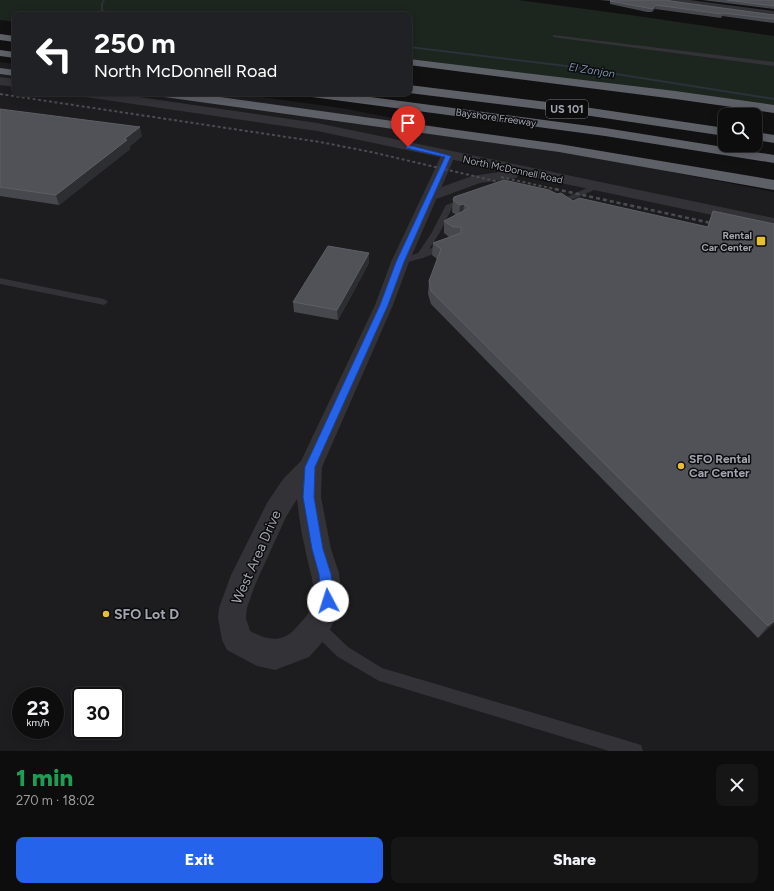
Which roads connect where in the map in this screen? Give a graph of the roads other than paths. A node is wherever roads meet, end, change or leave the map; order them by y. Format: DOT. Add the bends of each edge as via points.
graph roads {
  1 [pos="670,0"];
  2 [pos="774,14"];
  3 [pos="555,36"];
  4 [pos="0,37"];
  5 [pos="12,38"];
  6 [pos="0,53"];
  7 [pos="12,55"];
  8 [pos="412,62"];
  9 [pos="774,64"];
  10 [pos="412,69"];
  11 [pos="0,71"];
  12 [pos="497,72"];
  13 [pos="12,73"];
  14 [pos="412,78"];
  15 [pos="0,81"];
  16 [pos="449,82"];
  17 [pos="12,83"];
  18 [pos="412,89"];
  19 [pos="106,96"];
  20 [pos="185,96"];
  21 [pos="230,96"];
  22 [pos="335,96"];
  23 [pos="774,109"];
  24 [pos="718,113"];
  25 [pos="774,114"];
  26 [pos="493,117"];
  27 [pos="762,119"];
  28 [pos="774,121"];
  29 [pos="718,131"];
  30 [pos="762,137"];
  31 [pos="489,139"];
  32 [pos="774,139"];
  33 [pos="448,156"];
  34 [pos="774,159"];
  35 [pos="774,170"];
  36 [pos="532,173"];
  37 [pos="774,185"];
  38 [pos="598,186"];
  39 [pos="774,190"];
  40 [pos="431,196"];
  41 [pos="774,198"];
  42 [pos="469,200"];
  43 [pos="554,201"];
  44 [pos="452,223"];
  45 [pos="774,223"];
  46 [pos="435,234"];
  47 [pos="456,242"];
  48 [pos="420,256"];
  49 [pos="400,262"];
  50 [pos="0,282"];
  51 [pos="104,302"];
  52 [pos="310,467"];
  53 [pos="317,627"];
  54 [pos="636,751"];
  1 -- 2 [label="street"];
  3 -- 9 [label="lane"];
  4 -- 5 [label="highway"];
  6 -- 7 [label="highway"];
  8 -- 12 [label="highway"];
  10 -- 24 [label="highway"];
  11 -- 13 [label="highway"];
  12 -- 23 [label="highway"];
  12 -- 25 [label="highway"];
  14 -- 16 [label="highway"];
  15 -- 17 [label="street"];
  18 -- 29 [label="highway, Bayshore Freeway / US 101" via="564,108"];
  19 -- 33 [label="street, North McDonnell Road" via="318,127"];
  20 -- 31 [label="highway"];
  21 -- 41 [label="highway"];
  22 -- 26 [label="highway, Bayshore Freeway / US 101"];
  26 -- 34 [label="highway, Bayshore Freeway / US 101" via="636,136"];
  26 -- 35 [label="highway"];
  27 -- 28 [label="highway"];
  30 -- 32 [label="highway"];
  31 -- 37 [label="highway" via="558,148"];
  31 -- 39 [label="highway"];
  33 -- 36 [label="street, North McDonnell Road"];
  33 -- 40 [label="street, West Area Drive"];
  36 -- 38 [label="street, North McDonnell Road"];
  36 -- 40 [label="street" via="477,179"];
  38 -- 43 [label="lane"];
  38 -- 45 [label="street, North McDonnell Road"];
  40 -- 49 [label="street, West Area Drive"];
  42 -- 46 [label="lane" via="448,207"];
  44 -- 46 [label="lane"];
  46 -- 48 [label="lane"];
  47 -- 48 [label="lane"];
  48 -- 49 [label="lane"];
  49 -- 52 [label="street, West Area Drive" via="384,305"];
  50 -- 51 [label="lane"];
  52 -- 53 [label="street, West Area Drive" via="309,497 328,601"];
  52 -- 53 [label="street, West Area Drive" via="292,486 276,511 241,584 232,618 237,640 257,651 275,655 298,647"];
  53 -- 54 [label="lane" via="343,652 379,674"];
}
